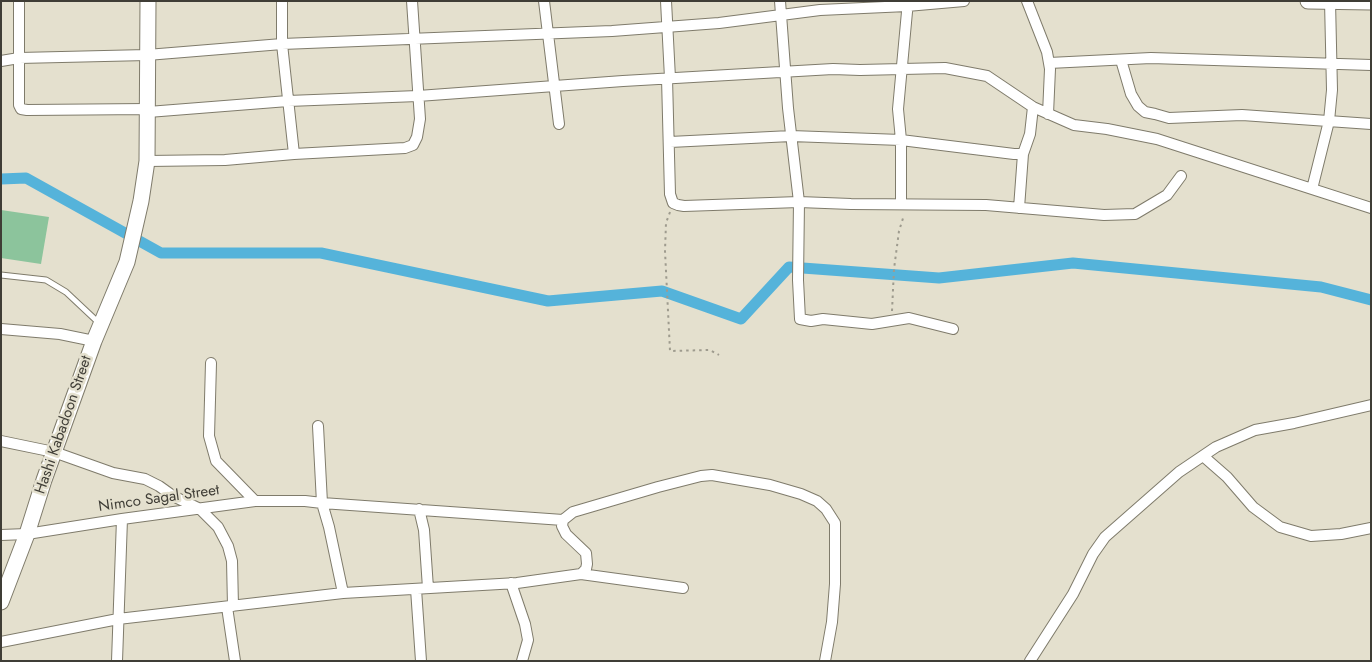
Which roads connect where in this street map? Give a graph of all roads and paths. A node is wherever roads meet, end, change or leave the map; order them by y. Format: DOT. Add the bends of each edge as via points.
graph roads {
  1 [pos="19,1"];
  2 [pos="148,1"];
  3 [pos="282,1"];
  4 [pos="412,1"];
  5 [pos="544,1"];
  6 [pos="666,1"];
  7 [pos="780,1"];
  8 [pos="964,1"];
  9 [pos="1027,1"];
  10 [pos="1308,1"];
  11 [pos="1330,1"];
  12 [pos="1371,2"];
  13 [pos="908,4"];
  14 [pos="780,14"];
  15 [pos="668,27"];
  16 [pos="548,34"];
  17 [pos="414,38"];
  18 [pos="282,44"];
  19 [pos="147,55"];
  20 [pos="19,58"];
  21 [pos="1121,60"];
  22 [pos="1,61"];
  23 [pos="1331,63"];
  24 [pos="1049,64"];
  25 [pos="1371,65"];
  26 [pos="901,69"];
  27 [pos="785,72"];
  28 [pos="669,78"];
  29 [pos="554,86"];
  30 [pos="418,96"];
  31 [pos="288,101"];
  32 [pos="1033,107"];
  33 [pos="148,110"];
  34 [pos="1048,114"];
  35 [pos="1329,121"];
  36 [pos="559,124"];
  37 [pos="1371,124"];
  38 [pos="791,136"];
  39 [pos="901,140"];
  40 [pos="670,142"];
  41 [pos="294,154"];
  42 [pos="1023,154"];
  43 [pos="147,161"];
  44 [pos="1181,176"];
  45 [pos="1312,189"];
  46 [pos="799,202"];
  47 [pos="673,203"];
  48 [pos="904,204"];
  49 [pos="1019,208"];
  50 [pos="1371,208"];
  51 [pos="1,275"];
  52 [pos="892,321"];
  53 [pos="101,325"];
  54 [pos="1,329"];
  55 [pos="953,329"];
  56 [pos="94,341"];
  57 [pos="719,355"];
  58 [pos="211,363"];
  59 [pos="1371,406"];
  60 [pos="318,426"];
  61 [pos="1,441"];
  62 [pos="54,452"];
  63 [pos="1203,456"];
  64 [pos="255,501"];
  65 [pos="322,503"];
  66 [pos="200,509"];
  67 [pos="419,509"];
  68 [pos="122,519"];
  69 [pos="563,520"];
  70 [pos="1371,528"];
  71 [pos="27,534"];
  72 [pos="1,535"];
  73 [pos="581,574"];
  74 [pos="511,584"];
  75 [pos="428,588"];
  76 [pos="683,588"];
  77 [pos="416,589"];
  78 [pos="343,593"];
  79 [pos="1,602"];
  80 [pos="230,607"];
  81 [pos="118,619"];
  82 [pos="1,642"];
  83 [pos="117,661"];
  84 [pos="235,661"];
  85 [pos="421,661"];
  86 [pos="522,661"];
  87 [pos="825,661"];
  88 [pos="1030,661"];
  1 -- 20 [label="street"];
  2 -- 19 [label="street, Hashi Kabadoon Street"];
  3 -- 18 [label="street"];
  4 -- 17 [label="street"];
  5 -- 16 [label="street"];
  6 -- 15 [label="street"];
  7 -- 14 [label="street"];
  8 -- 13 [label="street"];
  9 -- 24 [label="street"];
  10 -- 11 [label="street"];
  11 -- 12 [label="street"];
  11 -- 23 [label="street"];
  13 -- 14 [label="street"];
  13 -- 26 [label="street"];
  14 -- 15 [label="street"];
  14 -- 27 [label="street"];
  15 -- 16 [label="street"];
  15 -- 28 [label="street"];
  16 -- 17 [label="street"];
  16 -- 29 [label="street"];
  17 -- 18 [label="street"];
  17 -- 30 [label="street"];
  18 -- 19 [label="street"];
  18 -- 31 [label="street"];
  19 -- 20 [label="street"];
  19 -- 33 [label="street, Hashi Kabadoon Street"];
  20 -- 22 [label="street"];
  20 -- 33 [label="street" via="21,108"];
  21 -- 23 [label="street"];
  21 -- 24 [label="street"];
  21 -- 35 [label="street" via="1131,94 1146,112 1169,118 1242,115"];
  23 -- 25 [label="street"];
  23 -- 35 [label="street"];
  24 -- 34 [label="street"];
  26 -- 27 [label="street"];
  26 -- 32 [label="street" via="945,68 987,76"];
  26 -- 39 [label="street" via="898,109"];
  27 -- 28 [label="street"];
  27 -- 38 [label="street"];
  28 -- 29 [label="street"];
  28 -- 40 [label="street"];
  29 -- 30 [label="street"];
  29 -- 36 [label="street"];
  30 -- 31 [label="street"];
  30 -- 41 [label="street" via="420,119 413,145"];
  31 -- 33 [label="street"];
  31 -- 41 [label="street"];
  32 -- 34 [label="street"];
  32 -- 42 [label="street" via="1030,134"];
  33 -- 43 [label="street, Hashi Kabadoon Street"];
  34 -- 45 [label="street" via="1074,125 1157,140"];
  35 -- 37 [label="street"];
  35 -- 45 [label="street"];
  38 -- 39 [label="street"];
  38 -- 40 [label="street"];
  38 -- 46 [label="street"];
  39 -- 42 [label="street"];
  39 -- 48 [label="street"];
  40 -- 47 [label="street" via="670,194"];
  41 -- 43 [label="street" via="225,160"];
  42 -- 49 [label="street"];
  43 -- 53 [label="street, Hashi Kabadoon Street" via="127,262"];
  44 -- 49 [label="street" via="1167,195 1135,214 1104,215"];
  45 -- 50 [label="street"];
  46 -- 47 [label="street" via="684,206"];
  46 -- 48 [label="street"];
  46 -- 52 [label="street" via="800,319 872,324"];
  47 -- 57 [label="path" via="666,222 670,350 710,350"];
  48 -- 49 [label="street"];
  48 -- 52 [label="path" via="894,269"];
  51 -- 53 [label="lane" via="46,280 66,292"];
  52 -- 55 [label="street" via="909,318"];
  53 -- 56 [label="street, Hashi Kabadoon Street"];
  54 -- 56 [label="street" via="60,334"];
  56 -- 62 [label="street, Hashi Kabadoon Street"];
  58 -- 64 [label="street" via="209,436 216,461"];
  59 -- 63 [label="street" via="1255,430"];
  60 -- 65 [label="street"];
  61 -- 62 [label="street"];
  62 -- 66 [label="street" via="113,473 145,479"];
  62 -- 71 [label="street, Hashi Kabadoon Street"];
  63 -- 70 [label="street" via="1253,507 1280,527 1311,536"];
  63 -- 88 [label="street" via="1179,472 1106,537"];
  64 -- 65 [label="street, Nimco Sagal Street"];
  64 -- 66 [label="street, Nimco Sagal Street"];
  65 -- 67 [label="street, Nimco Sagal Street"];
  65 -- 78 [label="street"];
  66 -- 68 [label="street, Nimco Sagal Street"];
  66 -- 80 [label="street" via="218,526 228,546 233,569"];
  67 -- 69 [label="street, Nimco Sagal Street"];
  67 -- 75 [label="street" via="424,530"];
  68 -- 71 [label="street, Nimco Sagal Street"];
  68 -- 81 [label="street"];
  69 -- 73 [label="street" via="566,534 586,553 588,564"];
  69 -- 87 [label="street" via="573,512 712,475 770,484 816,501 835,523 835,584"];
  71 -- 72 [label="street, Nimco Sagal Street"];
  71 -- 79 [label="street, Hashi Kabadoon Street"];
  73 -- 74 [label="street"];
  73 -- 76 [label="street"];
  74 -- 75 [label="street"];
  74 -- 86 [label="street" via="528,640"];
  75 -- 77 [label="street"];
  77 -- 78 [label="street"];
  77 -- 85 [label="street"];
  78 -- 80 [label="street"];
  80 -- 81 [label="street"];
  80 -- 84 [label="street"];
  81 -- 82 [label="street"];
  81 -- 83 [label="street"];
}
